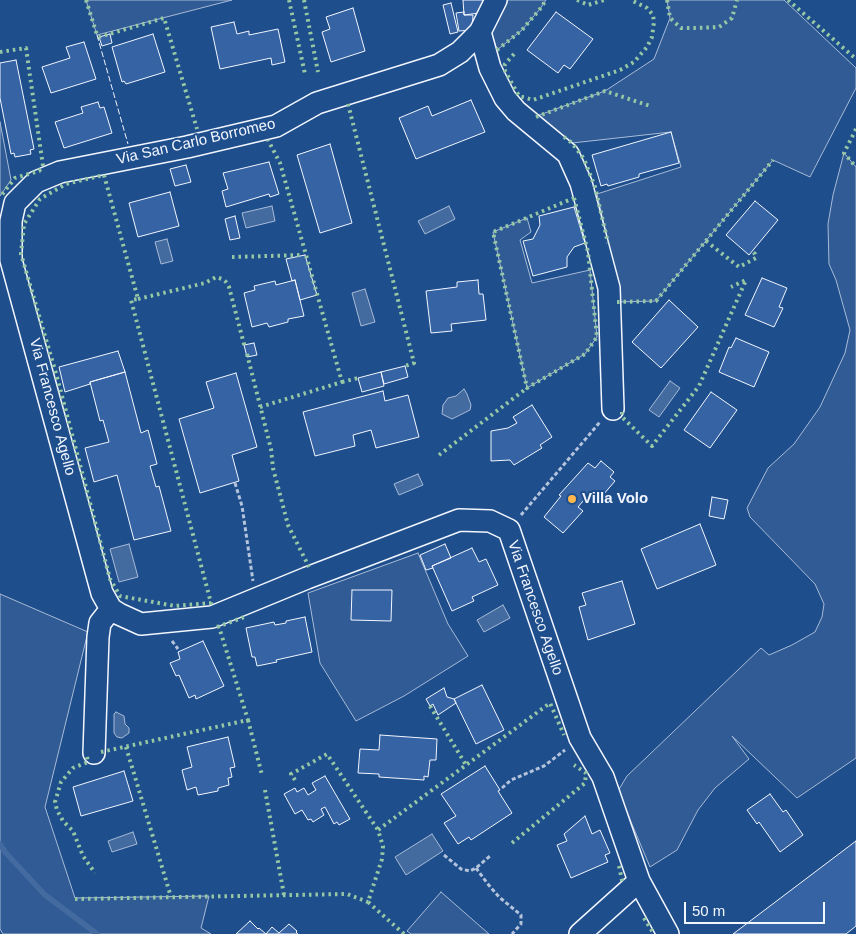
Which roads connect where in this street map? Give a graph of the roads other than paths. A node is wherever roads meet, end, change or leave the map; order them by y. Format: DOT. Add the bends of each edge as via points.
graph roads {
  1 [pos="496,0"];
  2 [pos="480,32"];
  3 [pos="15,203"];
  4 [pos="613,408"];
  5 [pos="111,609"];
  6 [pos="94,753"];
  7 [pos="639,881"];
  8 [pos="580,934"];
  9 [pos="668,934"];
  1 -- 2 [label="street, Via San Carlo Borromeo"];
  2 -- 3 [label="street, Via San Carlo Borromeo" via="460,52 439,65 317,103 276,126 60,172 36,182"];
  2 -- 4 [label="street" via="490,68 506,98 516,111 568,154 581,183 608,288"];
  3 -- 5 [label="street, Via Francesco Agello" via="11,221 11,260 102,593"];
  5 -- 6 [label="street" via="100,623 98,637"];
  5 -- 7 [label="street, Via Francesco Agello" via="141,624 212,617 459,520 490,521 508,530 580,738 603,777"];
  7 -- 8 [label="street"];
  7 -- 9 [label="street, Via Francesco Agello"];
}
